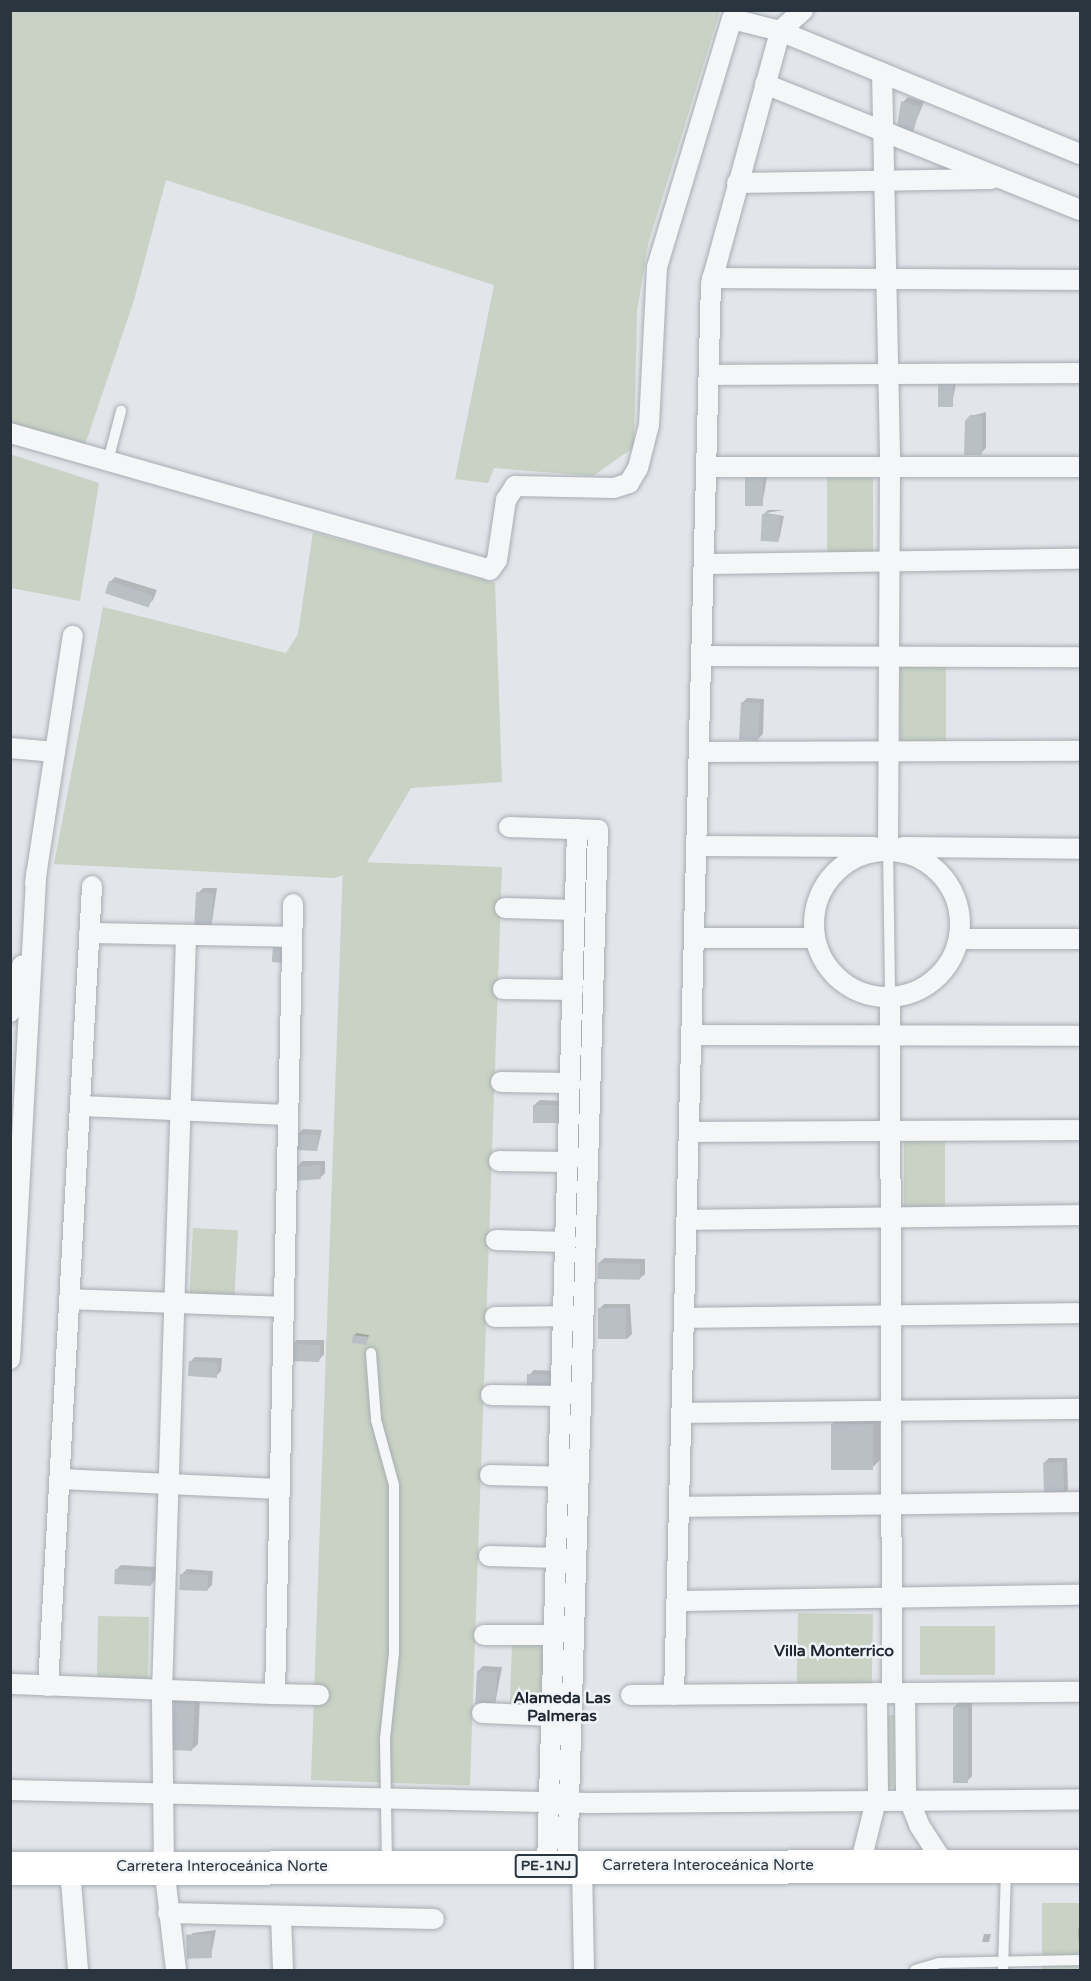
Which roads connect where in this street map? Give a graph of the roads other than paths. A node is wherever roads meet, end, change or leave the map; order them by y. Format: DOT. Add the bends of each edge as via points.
graph roads {
  1 [pos="803,10"];
  2 [pos="780,31"];
  3 [pos="882,73"];
  4 [pos="765,84"];
  5 [pos="884,132"];
  6 [pos="1080,154"];
  7 [pos="1000,178"];
  8 [pos="886,180"];
  9 [pos="737,183"];
  10 [pos="1080,210"];
  11 [pos="712,278"];
  12 [pos="887,278"];
  13 [pos="1080,280"];
  14 [pos="888,373"];
  15 [pos="1080,373"];
  16 [pos="709,375"];
  17 [pos="121,411"];
  18 [pos="10,433"];
  19 [pos="108,461"];
  20 [pos="706,467"];
  21 [pos="890,467"];
  22 [pos="1080,467"];
  23 [pos="1080,559"];
  24 [pos="890,562"];
  25 [pos="704,564"];
  26 [pos="73,636"];
  27 [pos="702,656"];
  28 [pos="889,657"];
  29 [pos="1080,657"];
  30 [pos="10,748"];
  31 [pos="888,751"];
  32 [pos="1080,751"];
  33 [pos="55,752"];
  34 [pos="700,752"];
  35 [pos="509,827"];
  36 [pos="577,829"];
  37 [pos="697,846"];
  38 [pos="888,847"];
  39 [pos="1080,849"];
  40 [pos="36,872"];
  41 [pos="92,886"];
  42 [pos="293,904"];
  43 [pos="505,908"];
  44 [pos="575,910"];
  45 [pos="89,933"];
  46 [pos="186,935"];
  47 [pos="292,937"];
  48 [pos="695,938"];
  49 [pos="815,938"];
  50 [pos="959,939"];
  51 [pos="1080,939"];
  52 [pos="503,988"];
  53 [pos="573,990"];
  54 [pos="890,997"];
  55 [pos="10,1012"];
  56 [pos="693,1035"];
  57 [pos="891,1035"];
  58 [pos="1080,1036"];
  59 [pos="501,1082"];
  60 [pos="571,1083"];
  61 [pos="80,1106"];
  62 [pos="180,1111"];
  63 [pos="288,1115"];
  64 [pos="1080,1130"];
  65 [pos="889,1131"];
  66 [pos="690,1132"];
  67 [pos="499,1161"];
  68 [pos="569,1162"];
  69 [pos="1080,1215"];
  70 [pos="888,1218"];
  71 [pos="688,1220"];
  72 [pos="495,1240"];
  73 [pos="567,1242"];
  74 [pos="69,1299"];
  75 [pos="174,1303"];
  76 [pos="284,1307"];
  77 [pos="1080,1313"];
  78 [pos="889,1315"];
  79 [pos="566,1316"];
  80 [pos="586,1316"];
  81 [pos="495,1317"];
  82 [pos="685,1318"];
  83 [pos="371,1353"];
  84 [pos="10,1359"];
  85 [pos="491,1395"];
  86 [pos="564,1396"];
  87 [pos="1080,1409"];
  88 [pos="889,1411"];
  89 [pos="682,1413"];
  90 [pos="490,1475"];
  91 [pos="572,1477"];
  92 [pos="59,1479"];
  93 [pos="168,1484"];
  94 [pos="280,1489"];
  95 [pos="1080,1502"];
  96 [pos="890,1504"];
  97 [pos="680,1507"];
  98 [pos="489,1556"];
  99 [pos="559,1558"];
  100 [pos="1080,1594"];
  101 [pos="891,1598"];
  102 [pos="677,1601"];
  103 [pos="484,1635"];
  104 [pos="556,1635"];
  105 [pos="10,1684"];
  106 [pos="48,1686"];
  107 [pos="162,1690"];
  108 [pos="1080,1692"];
  109 [pos="891,1693"];
  110 [pos="275,1694"];
  111 [pos="319,1695"];
  112 [pos="631,1695"];
  113 [pos="674,1695"];
  114 [pos="482,1713"];
  115 [pos="554,1716"];
  116 [pos="10,1790"];
  117 [pos="163,1790"];
  118 [pos="387,1798"];
  119 [pos="877,1800"];
  120 [pos="909,1800"];
  121 [pos="1080,1800"];
  122 [pos="560,1802"];
  123 [pos="860,1865"];
  124 [pos="945,1865"];
  125 [pos="164,1866"];
  126 [pos="565,1866"];
  127 [pos="1080,1866"];
  128 [pos="387,1867"];
  129 [pos="1006,1867"];
  130 [pos="10,1868"];
  131 [pos="70,1868"];
  132 [pos="168,1913"];
  133 [pos="281,1917"];
  134 [pos="434,1919"];
  135 [pos="1080,1960"];
  136 [pos="1003,1966"];
  137 [pos="1038,1968"];
  138 [pos="78,1971"];
  139 [pos="176,1971"];
  140 [pos="283,1971"];
  141 [pos="584,1971"];
  142 [pos="915,1971"];
  1 -- 2 [label="street"];
  2 -- 3 [label="street"];
  2 -- 4 [label="street"];
  2 -- 19 [label="street" via="736,16 726,29 657,267 649,425 629,483 614,488 515,486 506,500 497,560 490,570"];
  3 -- 5 [label="street"];
  3 -- 6 [label="street"];
  4 -- 5 [label="street"];
  4 -- 9 [label="street"];
  5 -- 7 [label="street"];
  5 -- 8 [label="street"];
  7 -- 8 [label="street"];
  7 -- 10 [label="street"];
  8 -- 9 [label="street"];
  8 -- 12 [label="street"];
  9 -- 11 [label="street"];
  11 -- 12 [label="street"];
  11 -- 16 [label="street"];
  12 -- 13 [label="street"];
  12 -- 14 [label="street"];
  14 -- 15 [label="street"];
  14 -- 16 [label="street"];
  14 -- 21 [label="street"];
  16 -- 20 [label="street"];
  17 -- 19 [label="lane"];
  18 -- 19 [label="street"];
  20 -- 21 [label="street"];
  20 -- 25 [label="street"];
  21 -- 22 [label="street"];
  21 -- 24 [label="street"];
  23 -- 24 [label="street"];
  24 -- 25 [label="street"];
  24 -- 28 [label="street"];
  25 -- 27 [label="street"];
  26 -- 33 [label="street"];
  27 -- 28 [label="street"];
  27 -- 34 [label="street"];
  28 -- 29 [label="street"];
  28 -- 31 [label="street"];
  30 -- 33 [label="street"];
  31 -- 32 [label="street"];
  31 -- 34 [label="street"];
  31 -- 38 [label="street"];
  33 -- 40 [label="street"];
  34 -- 37 [label="street"];
  35 -- 36 [label="street"];
  36 -- 44 [label="street"];
  36 -- 80 [label="street" via="598,830"];
  37 -- 38 [label="street"];
  37 -- 48 [label="street"];
  38 -- 39 [label="street"];
  38 -- 49 [label="street" via="841,866 824,885 815,908"];
  38 -- 50 [label="street" via="936,868 951,886 959,908"];
  38 -- 54 [label="lane"];
  40 -- 55 [label="street"];
  40 -- 84 [label="street"];
  41 -- 45 [label="street"];
  42 -- 47 [label="street"];
  43 -- 44 [label="street"];
  44 -- 53 [label="street"];
  45 -- 46 [label="street"];
  45 -- 61 [label="street"];
  46 -- 47 [label="street"];
  46 -- 62 [label="street"];
  47 -- 63 [label="street"];
  48 -- 49 [label="street"];
  48 -- 56 [label="street"];
  49 -- 54 [label="street" via="837,978 856,991"];
  50 -- 51 [label="street"];
  50 -- 54 [label="street" via="942,973 924,988"];
  52 -- 53 [label="street"];
  53 -- 60 [label="street"];
  54 -- 57 [label="street"];
  56 -- 57 [label="street"];
  56 -- 66 [label="street"];
  57 -- 58 [label="street"];
  57 -- 65 [label="street"];
  59 -- 60 [label="street"];
  60 -- 68 [label="street"];
  61 -- 62 [label="street"];
  61 -- 74 [label="street"];
  62 -- 63 [label="street"];
  62 -- 75 [label="street"];
  63 -- 76 [label="street"];
  64 -- 65 [label="street"];
  65 -- 66 [label="street"];
  65 -- 70 [label="street"];
  66 -- 71 [label="street"];
  67 -- 68 [label="street"];
  68 -- 73 [label="street"];
  69 -- 70 [label="street"];
  70 -- 71 [label="street"];
  70 -- 78 [label="street"];
  71 -- 82 [label="street"];
  72 -- 73 [label="street"];
  73 -- 79 [label="street"];
  74 -- 75 [label="street"];
  74 -- 92 [label="street"];
  75 -- 76 [label="street"];
  75 -- 93 [label="street"];
  76 -- 94 [label="street"];
  77 -- 78 [label="street"];
  78 -- 82 [label="street"];
  78 -- 88 [label="street"];
  79 -- 80 [label="street"];
  79 -- 81 [label="street"];
  79 -- 86 [label="street"];
  80 -- 91 [label="street"];
  82 -- 89 [label="street"];
  83 -- 118 [label="lane" via="376,1420 394,1485 394,1653 385,1739"];
  85 -- 86 [label="street"];
  86 -- 91 [label="street"];
  87 -- 88 [label="street"];
  88 -- 89 [label="street"];
  88 -- 96 [label="street"];
  89 -- 97 [label="street"];
  90 -- 91 [label="street"];
  91 -- 99 [label="street"];
  91 -- 122 [label="street"];
  92 -- 93 [label="street"];
  92 -- 106 [label="street"];
  93 -- 94 [label="street"];
  93 -- 107 [label="street"];
  94 -- 110 [label="street"];
  95 -- 96 [label="street"];
  96 -- 97 [label="street"];
  96 -- 101 [label="street"];
  97 -- 102 [label="street"];
  98 -- 99 [label="street"];
  99 -- 104 [label="street"];
  100 -- 101 [label="street"];
  101 -- 102 [label="street"];
  101 -- 109 [label="street"];
  102 -- 113 [label="street"];
  103 -- 104 [label="street"];
  104 -- 115 [label="street"];
  105 -- 106 [label="street"];
  106 -- 107 [label="street"];
  107 -- 110 [label="street"];
  107 -- 117 [label="street"];
  108 -- 109 [label="street"];
  109 -- 113 [label="street"];
  109 -- 119 [label="street"];
  109 -- 120 [label="street"];
  110 -- 111 [label="street"];
  112 -- 113 [label="street"];
  114 -- 115 [label="street"];
  115 -- 122 [label="street"];
  116 -- 117 [label="street"];
  117 -- 118 [label="street"];
  117 -- 125 [label="street"];
  118 -- 122 [label="street"];
  118 -- 128 [label="lane"];
  119 -- 120 [label="street"];
  119 -- 122 [label="street"];
  119 -- 123 [label="street"];
  120 -- 121 [label="street"];
  120 -- 124 [label="street"];
  122 -- 126 [label="street"];
  123 -- 124 [label="highway, Carretera Interoceánica Norte / PE-1NJ"];
  123 -- 126 [label="highway, Carretera Interoceánica Norte / PE-1NJ"];
  124 -- 129 [label="highway, Carretera Interoceánica Norte / PE-1NJ"];
  125 -- 128 [label="highway, Carretera Interoceánica Norte / PE-1NJ"];
  125 -- 131 [label="highway, Carretera Interoceánica Norte / PE-1NJ"];
  125 -- 132 [label="street"];
  126 -- 128 [label="highway, Carretera Interoceánica Norte / PE-1NJ"];
  126 -- 141 [label="street"];
  127 -- 129 [label="highway, Carretera Interoceánica Norte / PE-1NJ"];
  129 -- 136 [label="lane"];
  130 -- 131 [label="highway, Carretera Interoceánica Norte / PE-1NJ"];
  131 -- 138 [label="street"];
  132 -- 133 [label="street"];
  132 -- 139 [label="street"];
  133 -- 134 [label="street"];
  133 -- 140 [label="street"];
  135 -- 137 [label="lane"];
  136 -- 137 [label="lane"];
  136 -- 142 [label="lane" via="939,1963"];
}
